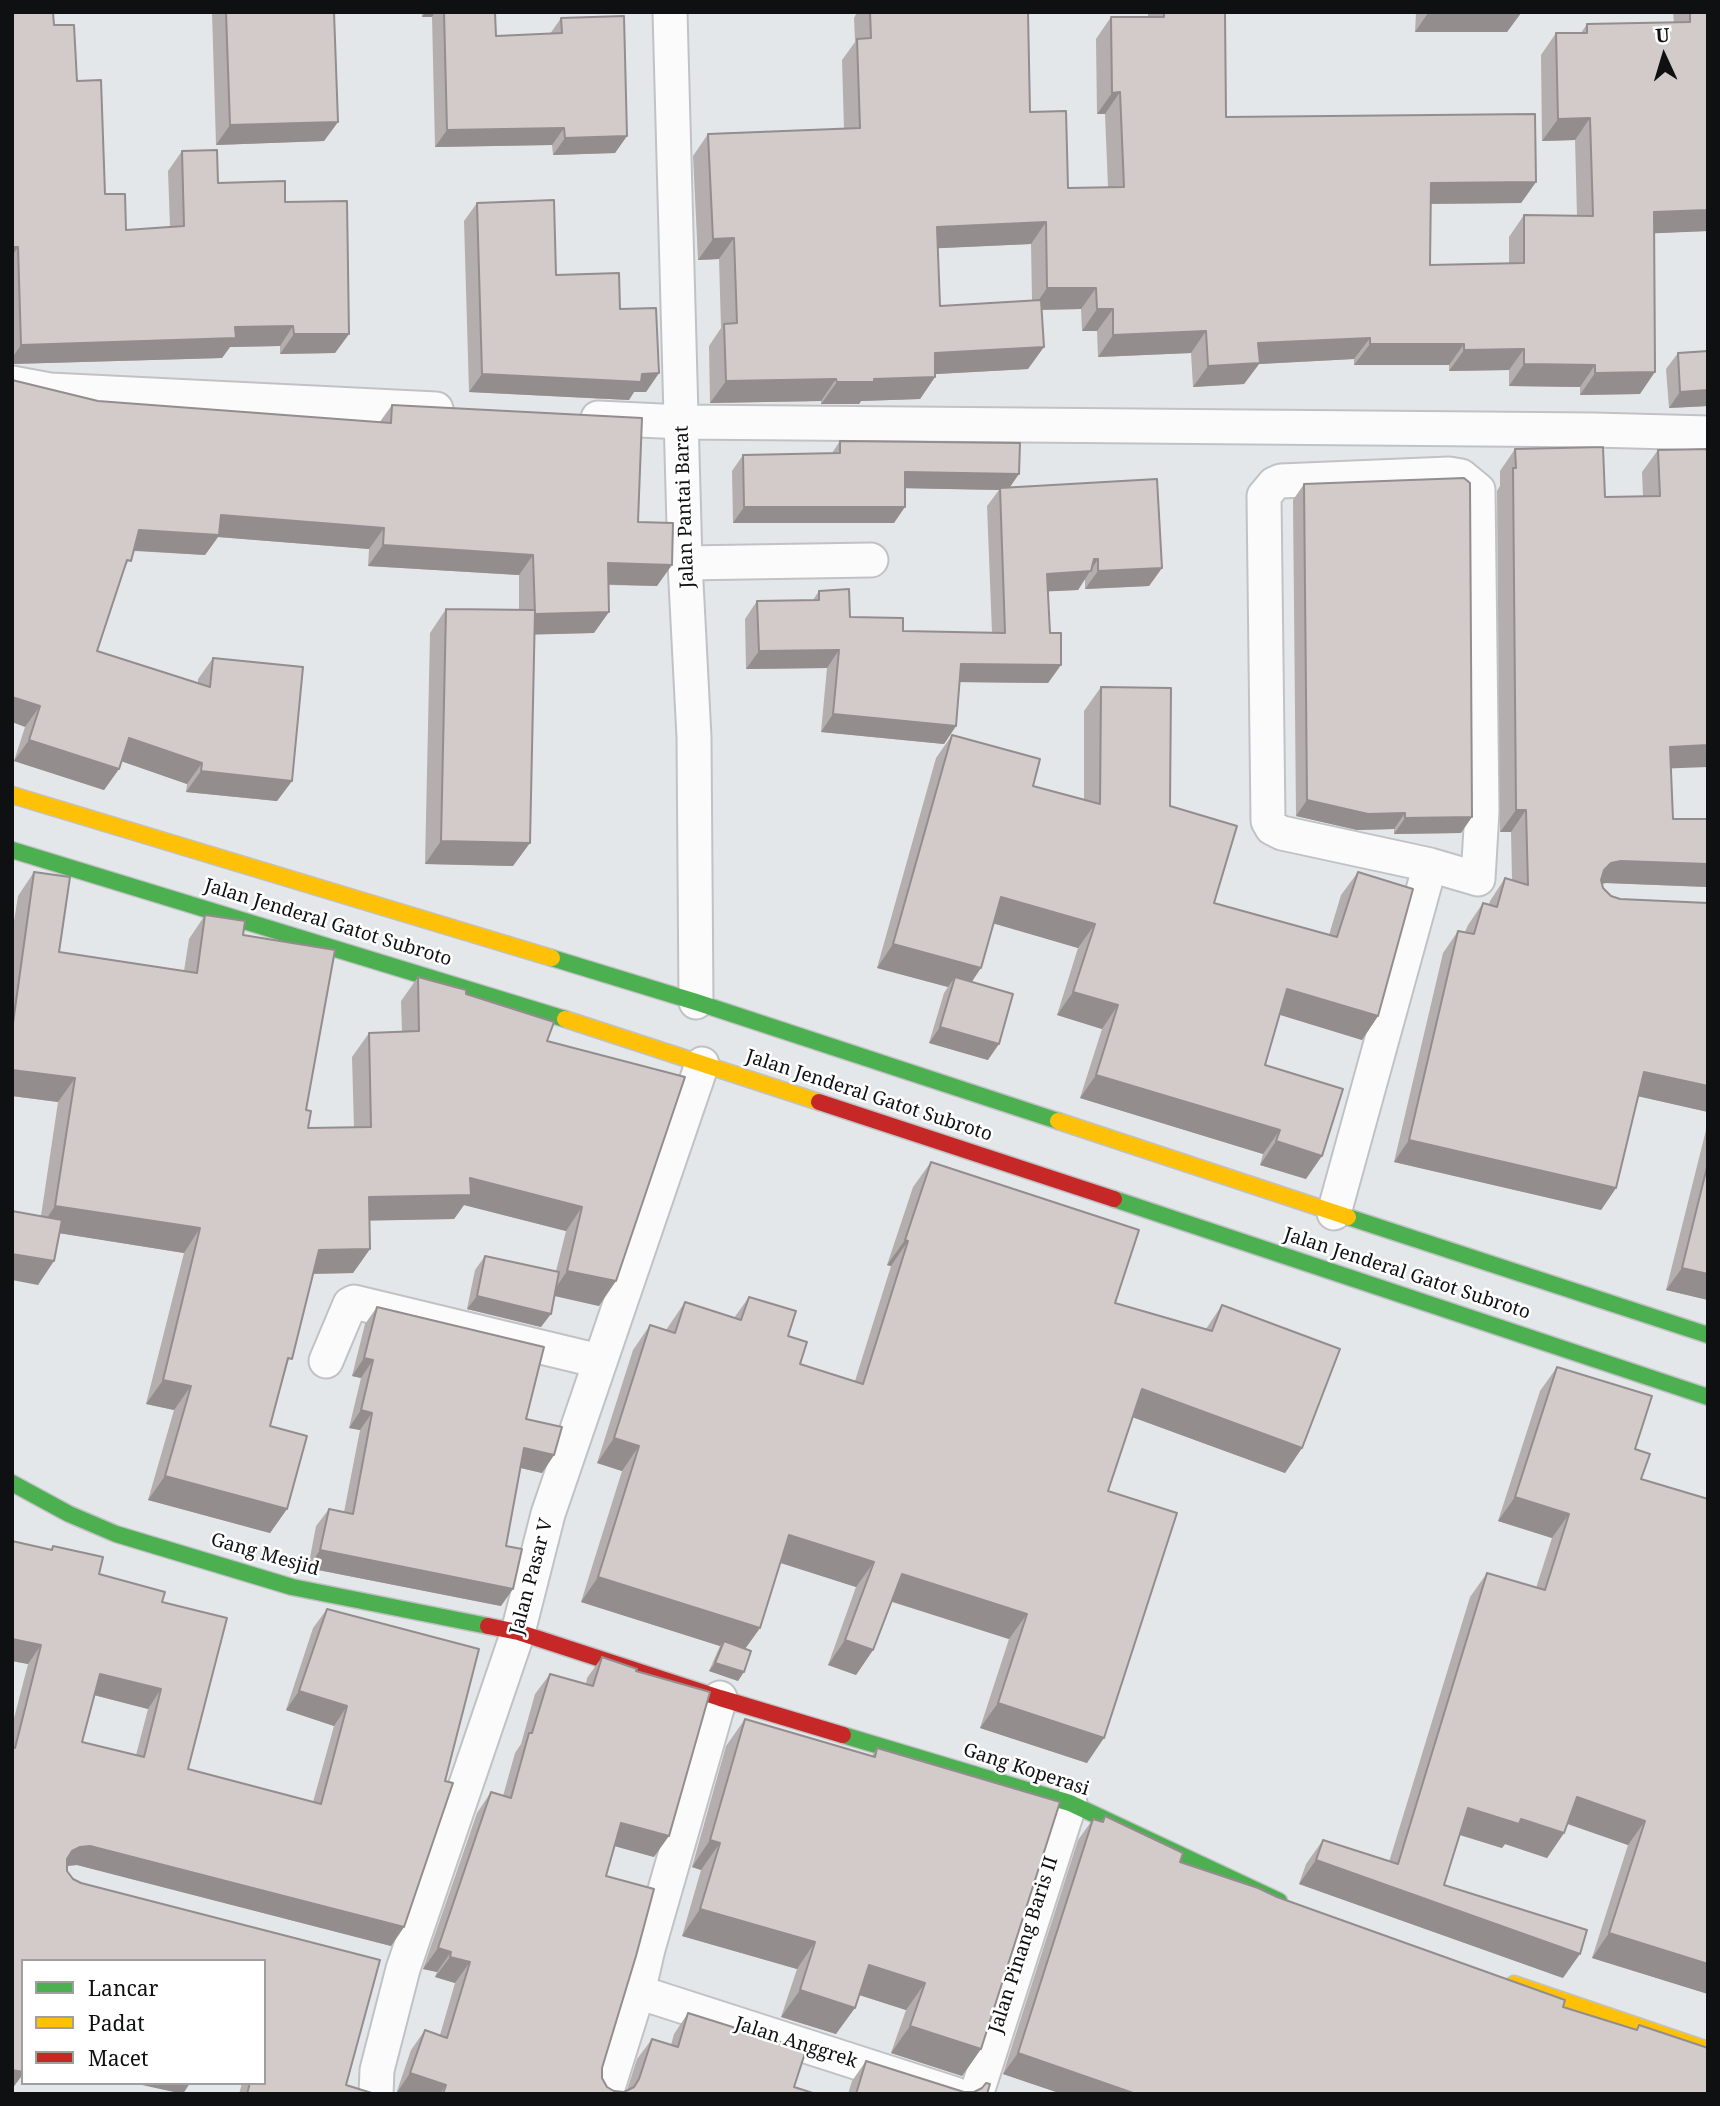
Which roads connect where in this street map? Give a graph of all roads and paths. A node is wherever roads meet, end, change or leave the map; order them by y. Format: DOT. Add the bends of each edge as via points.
graph roads {
  1 [pos="670,12"];
  2 [pos="12,383"];
  3 [pos="462,411"];
  4 [pos="572,416"];
  5 [pos="682,422"];
  6 [pos="1708,433"];
  7 [pos="871,560"];
  8 [pos="685,563"];
  9 [pos="12,795"];
  10 [pos="12,850"];
  11 [pos="1430,865"];
  12 [pos="696,1002"];
  13 [pos="702,1064"];
  14 [pos="1334,1213"];
  15 [pos="1708,1335"];
  16 [pos="326,1361"];
  17 [pos="599,1361"];
  18 [pos="1708,1397"];
  19 [pos="12,1483"];
  20 [pos="518,1632"];
  21 [pos="720,1698"];
  22 [pos="1070,1803"];
  23 [pos="1296,1907"];
  24 [pos="1494,1977"];
  25 [pos="638,1992"];
  26 [pos="1708,2050"];
  27 [pos="967,2090"];
  28 [pos="376,2094"];
  29 [pos="606,2094"];
  1 -- 5 [label="street, Jalan Pantai Barat"];
  2 -- 3 [label="street" via="50,390"];
  4 -- 5 [label="street"];
  5 -- 6 [label="street"];
  5 -- 8 [label="street, Jalan Pantai Barat"];
  7 -- 8 [label="street"];
  8 -- 12 [label="street, Jalan Pantai Barat" via="694,737"];
  9 -- 12 [label="main road, Jalan Jenderal Gatot Subroto" via="502,951"];
  10 -- 13 [label="main road, Jalan Jenderal Gatot Subroto" via="491,988"];
  11 -- 11 [label="street" via="1478,879 1482,811 1478,490 1461,476 1449,474 1280,481 1264,496 1268,821 1282,833"];
  11 -- 14 [label="street"];
  12 -- 14 [label="main road, Jalan Jenderal Gatot Subroto"];
  13 -- 17 [label="street, Jalan Pasar V"];
  13 -- 18 [label="main road, Jalan Jenderal Gatot Subroto"];
  14 -- 15 [label="main road, Jalan Jenderal Gatot Subroto"];
  16 -- 17 [label="street" via="354,1302"];
  17 -- 20 [label="street, Jalan Pasar V" via="548,1514"];
  19 -- 20 [label="main road, Gang Mesjid" via="116,1534 292,1587"];
  20 -- 21 [label="main road, Gang Koperasi"];
  20 -- 28 [label="street, Jalan Pasar V" via="390,1966"];
  21 -- 22 [label="main road, Gang Koperasi"];
  21 -- 25 [label="street"];
  22 -- 23 [label="main road, Gang Koperasi"];
  22 -- 27 [label="street, Jalan Pinang Baris II"];
  24 -- 26 [label="main road"];
  25 -- 27 [label="street, Jalan Anggrek"];
  25 -- 29 [label="street"];
}
